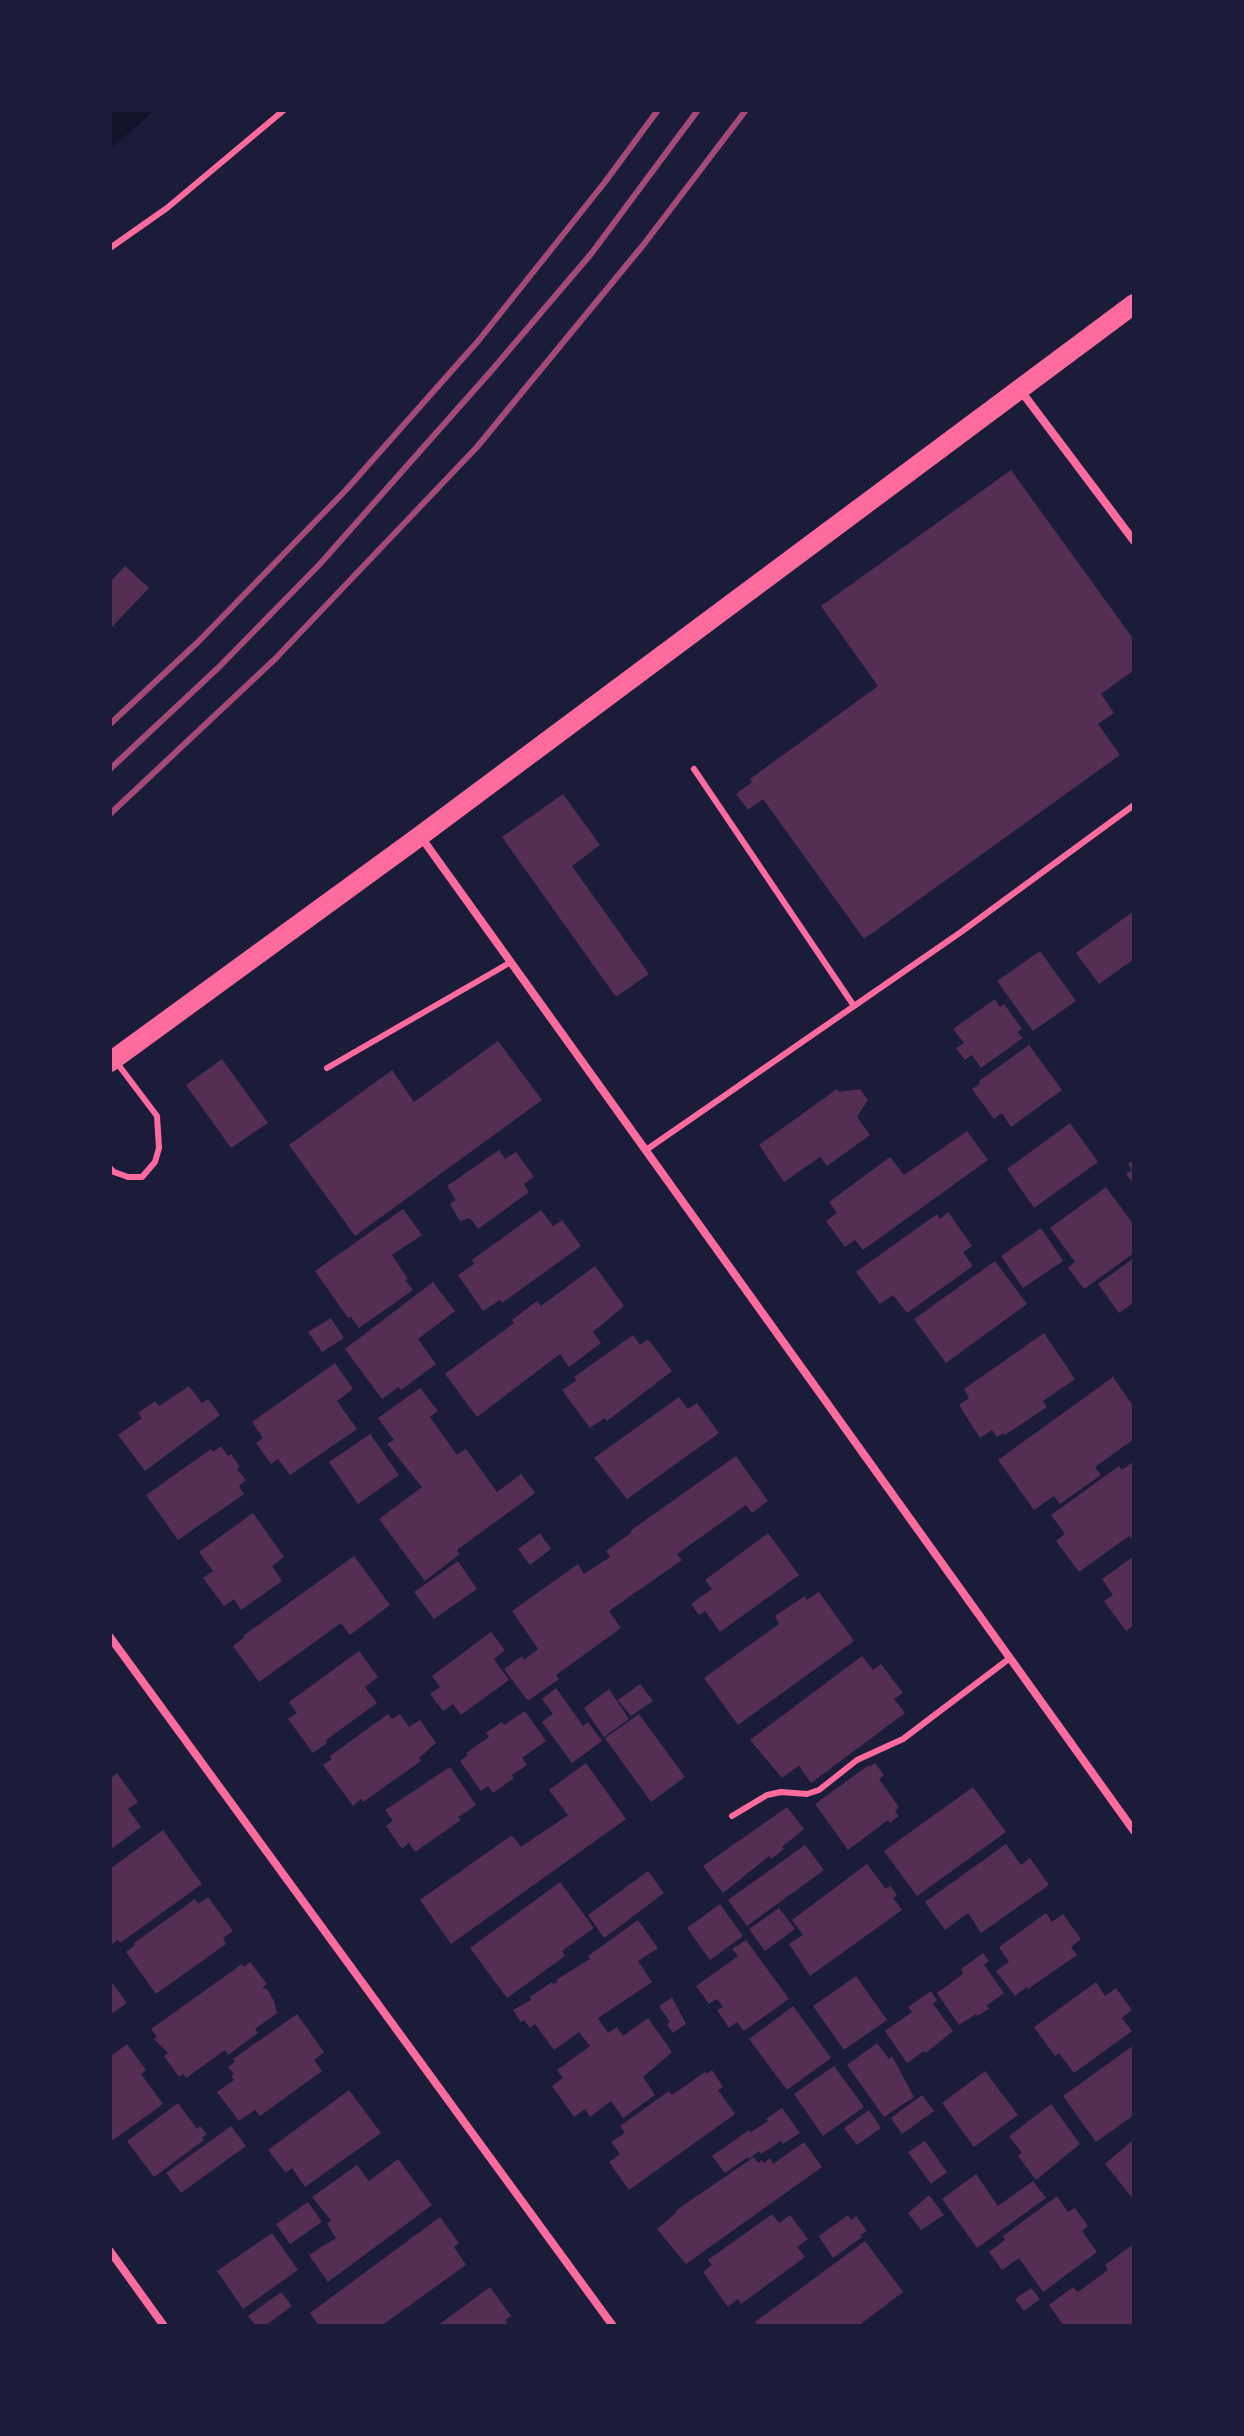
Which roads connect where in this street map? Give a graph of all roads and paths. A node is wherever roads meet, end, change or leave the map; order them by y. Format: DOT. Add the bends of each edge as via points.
graph roads {
  1 [pos="284,110"];
  2 [pos="110,248"];
  3 [pos="1134,304"];
  4 [pos="1021,391"];
  5 [pos="1134,541"];
  6 [pos="694,769"];
  7 [pos="1134,805"];
  8 [pos="420,836"];
  9 [pos="511,962"];
  10 [pos="854,1006"];
  11 [pos="112,1061"];
  12 [pos="327,1068"];
  13 [pos="646,1150"];
  14 [pos="110,1168"];
  15 [pos="110,1637"];
  16 [pos="1010,1658"];
  17 [pos="732,1816"];
  18 [pos="1134,1831"];
  19 [pos="110,2251"];
  20 [pos="164,2326"];
  21 [pos="613,2326"];
  1 -- 2 [label="lane" via="167,208"];
  3 -- 4 [label="main road"];
  4 -- 5 [label="street"];
  4 -- 8 [label="main road"];
  6 -- 10 [label="lane"];
  7 -- 10 [label="lane"];
  8 -- 9 [label="street"];
  8 -- 11 [label="main road"];
  9 -- 12 [label="lane"];
  9 -- 13 [label="street"];
  10 -- 13 [label="lane"];
  11 -- 14 [label="lane" via="157,1116 159,1148 142,1177"];
  13 -- 16 [label="street"];
  15 -- 21 [label="street"];
  16 -- 17 [label="lane" via="903,1739 857,1760 819,1790 767,1795"];
  16 -- 18 [label="street"];
  19 -- 20 [label="street"];
}
